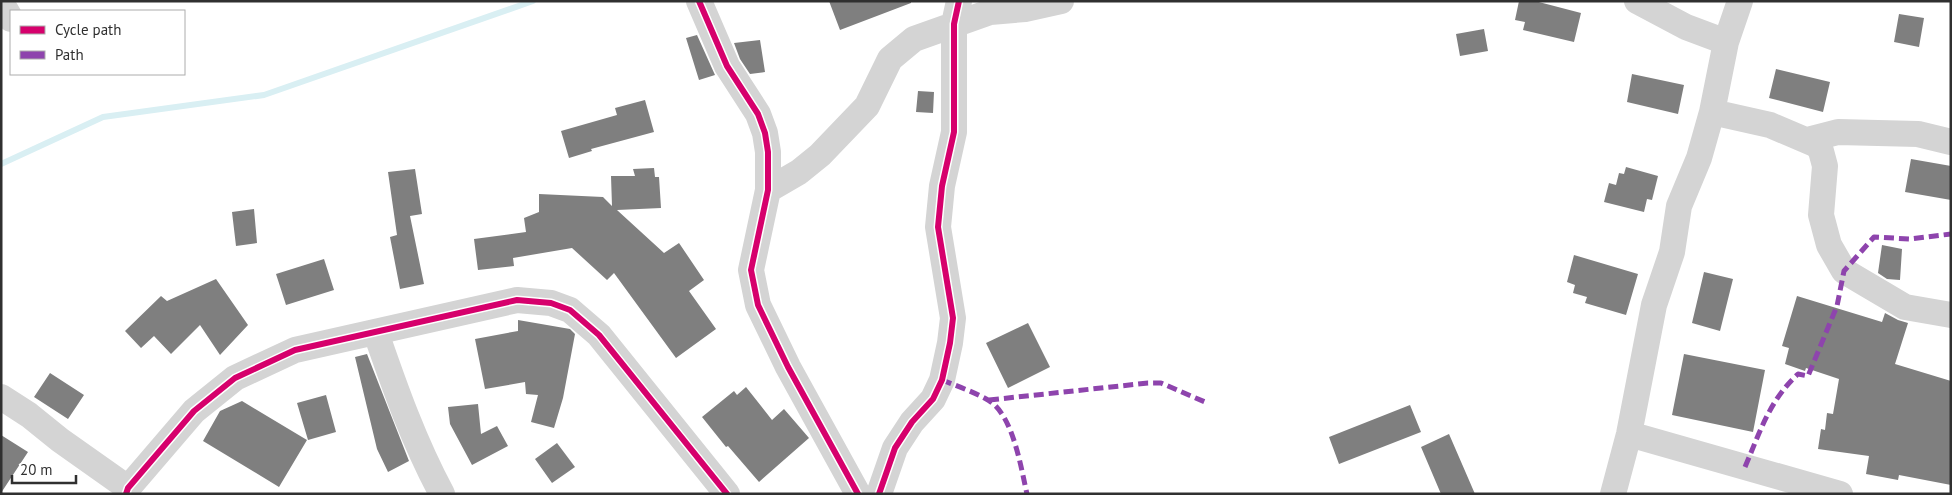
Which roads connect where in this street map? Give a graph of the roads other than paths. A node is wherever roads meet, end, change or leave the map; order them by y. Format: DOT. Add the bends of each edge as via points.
graph roads {
  1 [pos="699,1"];
  2 [pos="1061,1"];
  3 [pos="1637,1"];
  4 [pos="1740,1"];
  5 [pos="1,2"];
  6 [pos="957,13"];
  7 [pos="10,17"];
  8 [pos="1726,42"];
  9 [pos="1712,112"];
  10 [pos="1808,140"];
  11 [pos="1951,142"];
  12 [pos="768,190"];
  13 [pos="1951,315"];
  14 [pos="376,333"];
  15 [pos="1,397"];
  16 [pos="1629,434"];
  17 [pos="127,491"];
  18 [pos="442,494"];
  19 [pos="727,494"];
  20 [pos="858,494"];
  21 [pos="879,494"];
  22 [pos="1614,494"];
  23 [pos="1840,494"];
  1 -- 12 [label="street" via="727,66 758,114 768,152"];
  2 -- 6 [label="street" via="1025,10"];
  3 -- 8 [label="street" via="1686,27"];
  4 -- 8 [label="street"];
  5 -- 7 [label="street"];
  6 -- 12 [label="street" via="890,58 867,106 820,155"];
  6 -- 21 [label="street" via="954,132 942,186 938,227 952,318 950,343 942,380 933,399 895,448"];
  8 -- 9 [label="street"];
  9 -- 10 [label="street" via="1770,125"];
  9 -- 16 [label="street" via="1679,206 1672,252 1654,305"];
  10 -- 11 [label="street" via="1838,132 1918,134"];
  10 -- 13 [label="street" via="1821,151 1824,166 1821,216 1829,245 1844,271 1905,307"];
  12 -- 20 [label="street" via="751,270 758,305"];
  14 -- 17 [label="street" via="295,350 235,378 194,411"];
  14 -- 18 [label="street" via="424,462"];
  14 -- 19 [label="street" via="517,300 551,303 570,310 599,335"];
  15 -- 17 [label="street"];
  16 -- 22 [label="street"];
  16 -- 23 [label="street"];
}
